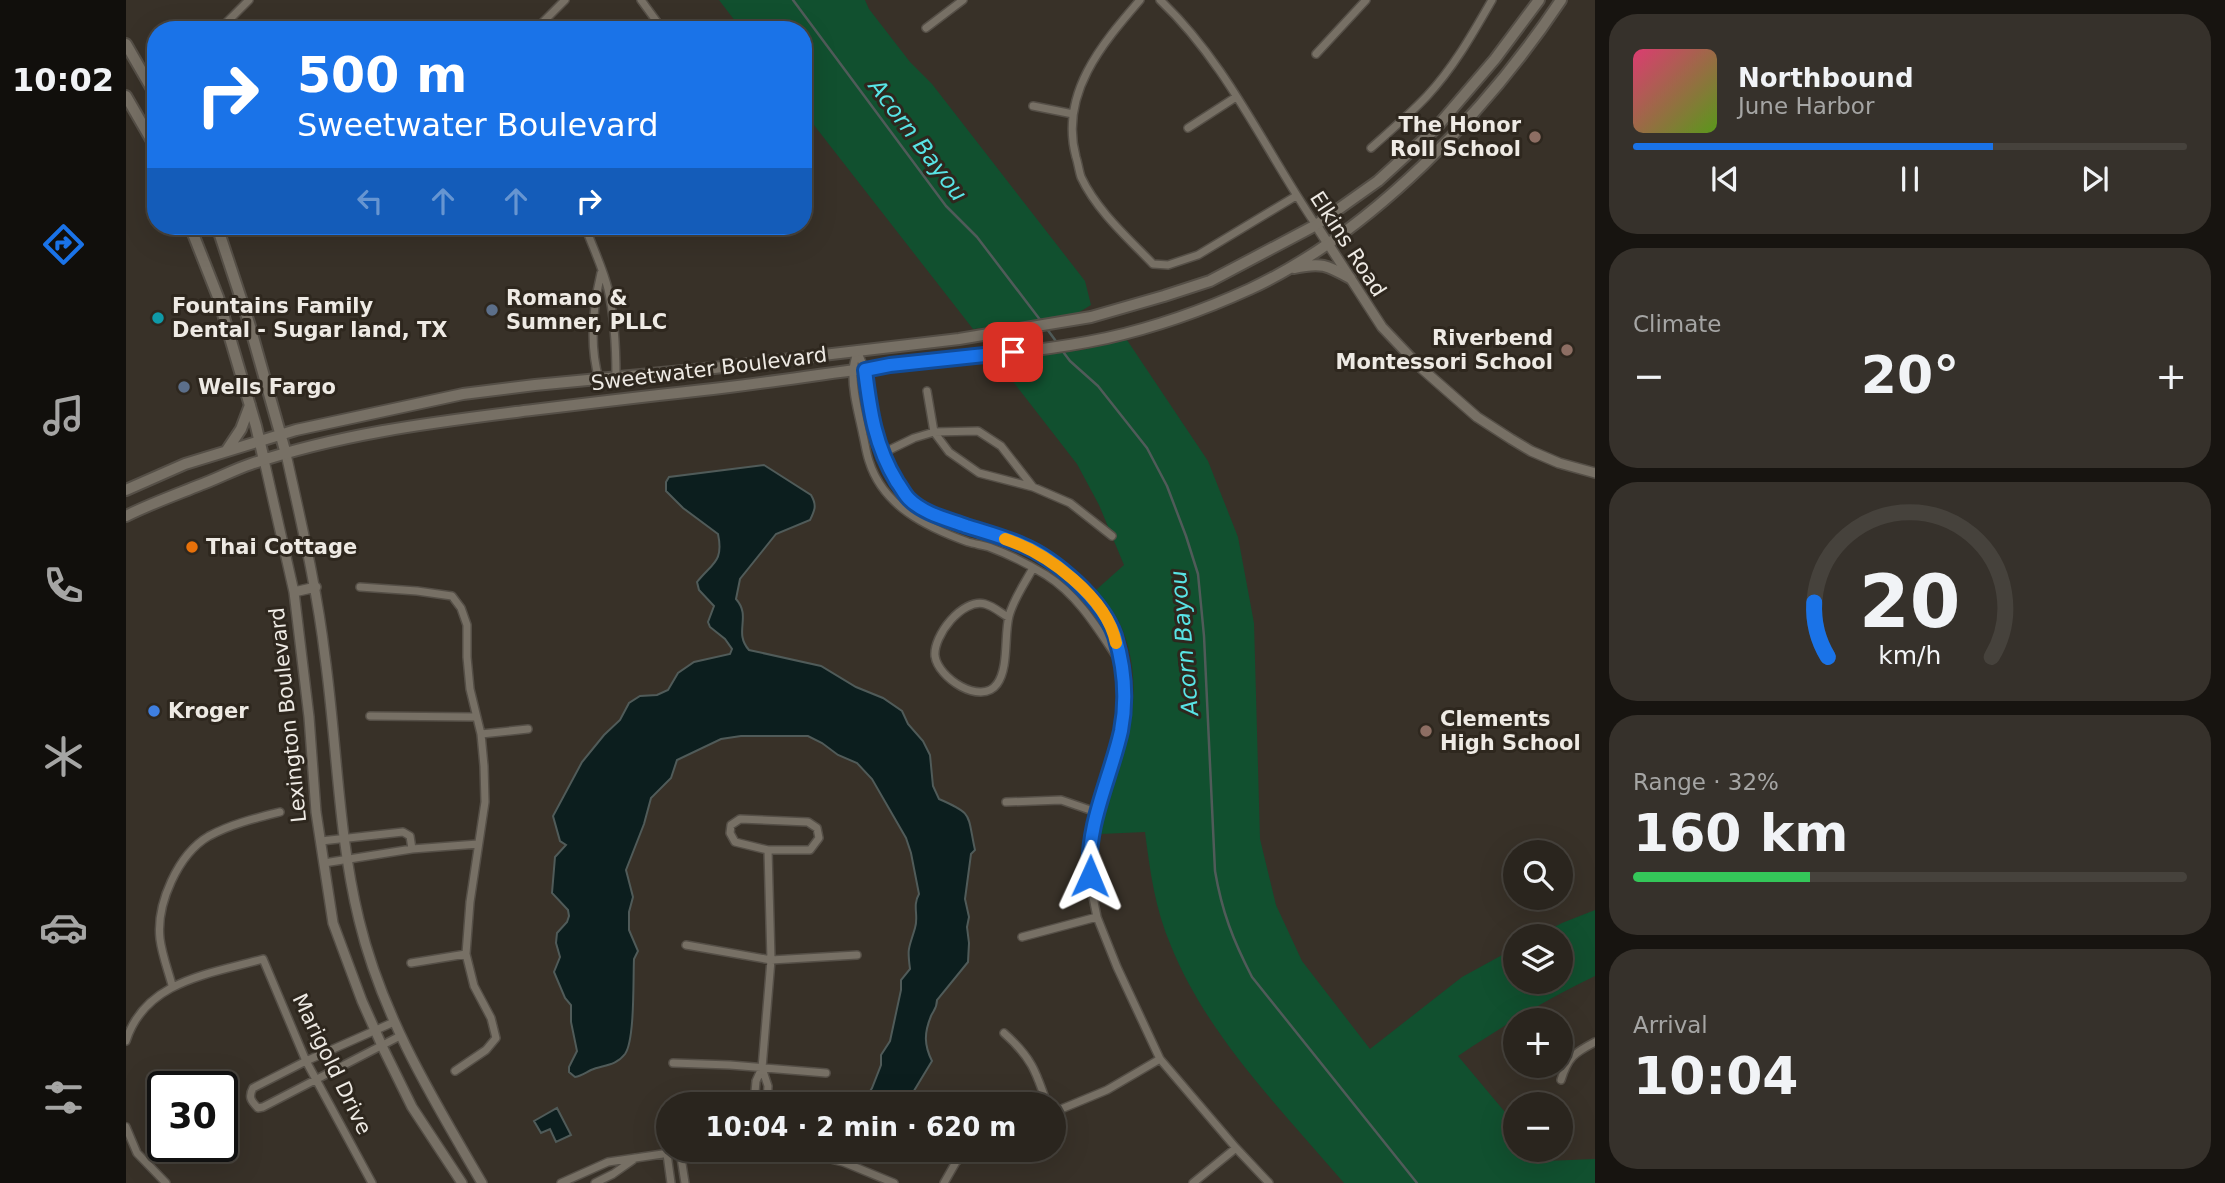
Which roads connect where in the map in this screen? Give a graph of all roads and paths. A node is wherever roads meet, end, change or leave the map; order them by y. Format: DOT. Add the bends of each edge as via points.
graph roads {
  1 [pos="249,0"];
  2 [pos="565,0"];
  3 [pos="640,0"];
  4 [pos="963,0"];
  5 [pos="1140,0"];
  6 [pos="1160,0"];
  7 [pos="1366,0"];
  8 [pos="1492,0"];
  9 [pos="1539,0"];
  10 [pos="1561,0"];
  11 [pos="228,21"];
  12 [pos="544,21"];
  13 [pos="656,21"];
  14 [pos="926,29"];
  15 [pos="126,44"];
  16 [pos="1317,54"];
  17 [pos="147,80"];
  18 [pos="126,96"];
  19 [pos="1236,97"];
  20 [pos="1032,106"];
  21 [pos="1073,114"];
  22 [pos="147,126"];
  23 [pos="1188,128"];
  24 [pos="1371,148"];
  25 [pos="1296,196"];
  26 [pos="1316,225"];
  27 [pos="194,235"];
  28 [pos="220,235"];
  29 [pos="588,235"];
  30 [pos="1327,244"];
  31 [pos="1285,271"];
  32 [pos="601,272"];
  33 [pos="1350,278"];
  34 [pos="249,323"];
  35 [pos="228,330"];
  36 [pos="857,351"];
  37 [pos="859,371"];
  38 [pos="616,377"];
  39 [pos="599,379"];
  40 [pos="927,391"];
  41 [pos="463,394"];
  42 [pos="610,399"];
  43 [pos="250,405"];
  44 [pos="467,418"];
  45 [pos="934,432"];
  46 [pos="281,435"];
  47 [pos="259,441"];
  48 [pos="227,450"];
  49 [pos="286,454"];
  50 [pos="881,454"];
  51 [pos="264,460"];
  52 [pos="1595,473"];
  53 [pos="1033,487"];
  54 [pos="128,489"];
  55 [pos="126,516"];
  56 [pos="978,530"];
  57 [pos="1112,536"];
  58 [pos="972,543"];
  59 [pos="1033,568"];
  60 [pos="316,587"];
  61 [pos="360,587"];
  62 [pos="294,592"];
  63 [pos="1094,600"];
  64 [pos="1084,609"];
  65 [pos="1009,617"];
  66 [pos="1121,663"];
  67 [pos="370,716"];
  68 [pos="476,717"];
  69 [pos="528,729"];
  70 [pos="481,734"];
  71 [pos="1006,802"];
  72 [pos="280,812"];
  73 [pos="1096,812"];
  74 [pos="345,838"];
  75 [pos="321,841"];
  76 [pos="478,844"];
  77 [pos="412,849"];
  78 [pos="768,850"];
  79 [pos="347,858"];
  80 [pos="324,863"];
  81 [pos="1097,917"];
  82 [pos="1022,937"];
  83 [pos="686,945"];
  84 [pos="466,954"];
  85 [pos="857,955"];
  86 [pos="771,960"];
  87 [pos="411,963"];
  88 [pos="172,985"];
  89 [pos="394,1022"];
  90 [pos="375,1030"];
  91 [pos="1004,1033"];
  92 [pos="400,1036"];
  93 [pos="126,1041"];
  94 [pos="1595,1042"];
  95 [pos="382,1045"];
  96 [pos="1160,1059"];
  97 [pos="306,1061"];
  98 [pos="673,1063"];
  99 [pos="762,1068"];
  100 [pos="455,1071"];
  101 [pos="826,1073"];
  102 [pos="316,1080"];
  103 [pos="1561,1080"];
  104 [pos="755,1092"];
  105 [pos="768,1092"];
  106 [pos="1043,1092"];
  107 [pos="1066,1107"];
  108 [pos="126,1127"];
  109 [pos="1236,1148"];
  110 [pos="656,1156"];
  111 [pos="634,1159"];
  112 [pos="668,1162"];
  113 [pos="682,1162"];
  114 [pos="843,1162"];
  115 [pos="956,1162"];
  116 [pos="166,1183"];
  117 [pos="372,1183"];
  118 [pos="462,1183"];
  119 [pos="482,1183"];
  120 [pos="561,1183"];
  121 [pos="595,1183"];
  122 [pos="671,1183"];
  123 [pos="685,1183"];
  124 [pos="894,1183"];
  125 [pos="944,1183"];
  126 [pos="1193,1183"];
  127 [pos="1269,1183"];
  1 -- 11 [label="street"];
  2 -- 12 [label="street"];
  3 -- 13 [label="street"];
  4 -- 14 [label="street"];
  5 -- 21 [label="street" via="1088,69"];
  6 -- 19 [label="street, Elkins Road" via="1206,53"];
  7 -- 16 [label="street"];
  8 -- 24 [label="street" via="1446,73"];
  9 -- 26 [label="main road, Sweetwater Boulevard" via="1435,129 1378,181"];
  10 -- 30 [label="main road, Sweetwater Boulevard" via="1537,37 1441,148"];
  15 -- 17 [label="main road"];
  18 -- 22 [label="main road"];
  19 -- 23 [label="street"];
  19 -- 25 [label="street, Elkins Road"];
  20 -- 21 [label="street"];
  21 -- 25 [label="street" via="1072,143 1081,177 1120,230 1153,264 1168,265 1198,255"];
  25 -- 26 [label="street, Elkins Road"];
  26 -- 30 [label="street, Elkins Road"];
  26 -- 36 [label="main road, Sweetwater Boulevard" via="1210,281 1091,317"];
  27 -- 35 [label="main road, Lexington Boulevard"];
  28 -- 34 [label="main road, Lexington Boulevard"];
  29 -- 32 [label="street"];
  30 -- 31 [label="main road, Sweetwater Boulevard"];
  30 -- 33 [label="street, Elkins Road"];
  31 -- 33 [label="main road" via="1320,264"];
  31 -- 37 [label="main road, Sweetwater Boulevard" via="1164,323 1104,338"];
  32 -- 38 [label="street" via="612,309"];
  32 -- 39 [label="street" via="594,329"];
  33 -- 52 [label="street, Elkins Road" via="1382,327 1420,368 1477,417 1531,451"];
  34 -- 35 [label="main road"];
  34 -- 46 [label="main road, Lexington Boulevard"];
  35 -- 43 [label="main road, Lexington Boulevard"];
  36 -- 37 [label="street"];
  36 -- 38 [label="main road, Sweetwater Boulevard"];
  37 -- 42 [label="main road, Sweetwater Boulevard"];
  37 -- 50 [label="street"];
  37 -- 58 [label="street" via="858,410 869,462 878,481 905,512"];
  38 -- 39 [label="main road, Sweetwater Boulevard"];
  38 -- 42 [label="main road"];
  39 -- 41 [label="main road, Sweetwater Boulevard"];
  39 -- 42 [label="main road"];
  40 -- 45 [label="street"];
  41 -- 44 [label="main road"];
  41 -- 46 [label="main road, Sweetwater Boulevard"];
  42 -- 44 [label="main road, Sweetwater Boulevard"];
  43 -- 47 [label="main road, Lexington Boulevard"];
  43 -- 48 [label="main road" via="242,429"];
  44 -- 49 [label="main road, Sweetwater Boulevard" via="387,430"];
  45 -- 50 [label="street"];
  45 -- 53 [label="street" via="949,452 979,473"];
  45 -- 53 [label="street" via="978,430 1001,446"];
  46 -- 47 [label="main road, Sweetwater Boulevard"];
  46 -- 49 [label="main road, Lexington Boulevard"];
  47 -- 48 [label="main road, Sweetwater Boulevard"];
  47 -- 51 [label="main road, Lexington Boulevard"];
  48 -- 54 [label="main road, Sweetwater Boulevard"];
  49 -- 51 [label="main road, Sweetwater Boulevard"];
  49 -- 60 [label="street, Lexington Boulevard"];
  50 -- 56 [label="street" via="907,498 923,510"];
  51 -- 55 [label="main road, Sweetwater Boulevard"];
  51 -- 62 [label="street, Lexington Boulevard"];
  53 -- 57 [label="street" via="1070,503"];
  56 -- 58 [label="street"];
  56 -- 63 [label="street" via="1043,556"];
  58 -- 59 [label="street"];
  59 -- 64 [label="street"];
  59 -- 65 [label="street"];
  60 -- 62 [label="street"];
  60 -- 74 [label="street, Lexington Boulevard"];
  61 -- 68 [label="street" via="452,596 467,625"];
  62 -- 75 [label="street, Lexington Boulevard"];
  63 -- 64 [label="street"];
  63 -- 66 [label="street" via="1108,619"];
  64 -- 66 [label="street"];
  65 -- 65 [label="street" via="1001,677 995,687 988,692 972,691 947,677 938,664 936,644 959,610 986,604"];
  66 -- 73 [label="street" via="1121,730"];
  67 -- 68 [label="street"];
  68 -- 70 [label="street"];
  69 -- 70 [label="street"];
  70 -- 76 [label="street" via="485,802"];
  71 -- 73 [label="street" via="1061,800"];
  72 -- 88 [label="street" via="206,838 183,862 170,888 159,937"];
  73 -- 81 [label="street" via="1089,860"];
  74 -- 75 [label="street"];
  74 -- 77 [label="street" via="403,832 410,836"];
  74 -- 79 [label="street, Lexington Boulevard"];
  75 -- 80 [label="street, Lexington Boulevard"];
  76 -- 77 [label="street"];
  76 -- 84 [label="street"];
  77 -- 79 [label="street"];
  78 -- 78 [label="street" via="735,842 731,825 740,819 808,822 817,828 819,838 810,849"];
  78 -- 86 [label="street"];
  79 -- 80 [label="street"];
  79 -- 89 [label="street, Lexington Boulevard" via="359,920"];
  80 -- 90 [label="street, Lexington Boulevard" via="333,923"];
  81 -- 82 [label="street"];
  81 -- 96 [label="street"];
  83 -- 86 [label="street"];
  84 -- 87 [label="street"];
  84 -- 100 [label="street" via="496,1038"];
  85 -- 86 [label="street"];
  86 -- 99 [label="street"];
  88 -- 93 [label="street" via="142,1011"];
  88 -- 97 [label="street, Marigold Drive" via="264,959"];
  89 -- 90 [label="street"];
  89 -- 92 [label="street, Lexington Boulevard"];
  90 -- 95 [label="street, Lexington Boulevard"];
  90 -- 97 [label="street"];
  91 -- 106 [label="street" via="1036,1069"];
  92 -- 95 [label="street"];
  92 -- 119 [label="street, Lexington Boulevard"];
  94 -- 103 [label="street" via="1566,1062"];
  95 -- 102 [label="street"];
  95 -- 118 [label="street, Lexington Boulevard" via="412,1107"];
  96 -- 107 [label="street"];
  96 -- 109 [label="street"];
  97 -- 102 [label="street, Marigold Drive"];
  97 -- 102 [label="street" via="253,1088 251,1101 263,1107"];
  98 -- 99 [label="street"];
  99 -- 101 [label="street"];
  99 -- 104 [label="street"];
  99 -- 105 [label="street"];
  102 -- 117 [label="street, Marigold Drive"];
  108 -- 116 [label="street" via="137,1153"];
  109 -- 126 [label="street"];
  109 -- 127 [label="street"];
  110 -- 111 [label="street"];
  111 -- 120 [label="street" via="608,1162"];
  111 -- 121 [label="street"];
  112 -- 122 [label="street"];
  113 -- 123 [label="street"];
  114 -- 124 [label="street"];
  115 -- 125 [label="street"];
}
